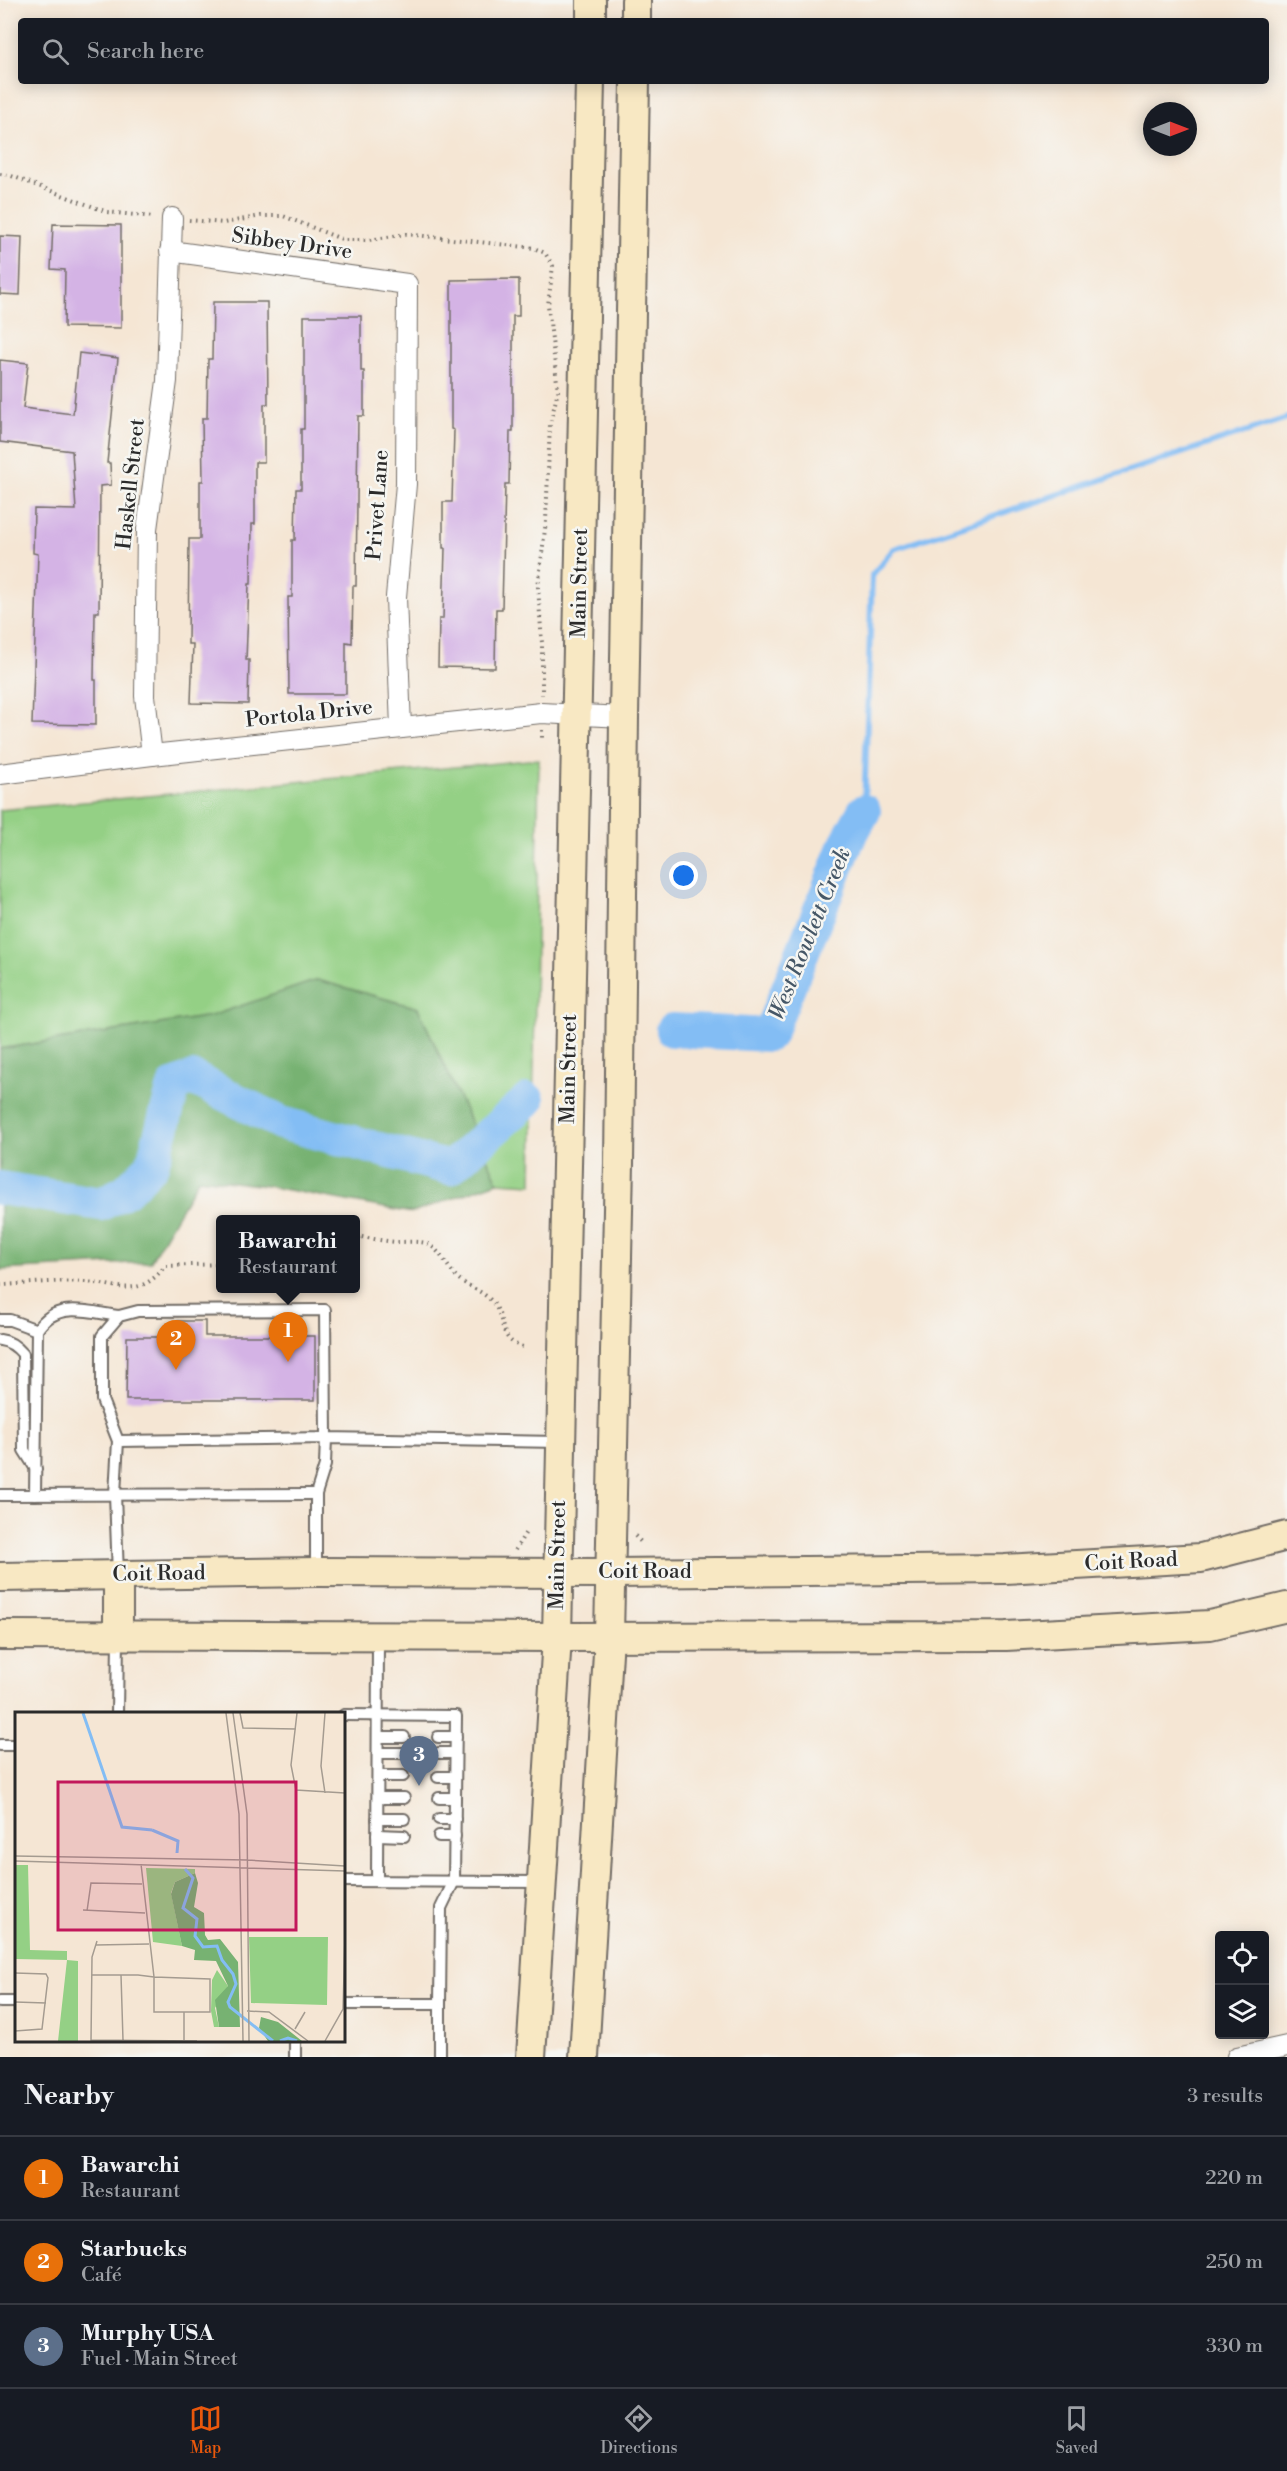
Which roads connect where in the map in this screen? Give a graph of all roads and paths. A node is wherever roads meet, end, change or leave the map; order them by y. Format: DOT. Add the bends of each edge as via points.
graph roads {
  1 [pos="591,0"];
  2 [pos="636,0"];
  3 [pos="591,18"];
  4 [pos="636,18"];
  5 [pos="590,84"];
  6 [pos="635,84"];
  7 [pos="172,218"];
  8 [pos="170,251"];
  9 [pos="407,284"];
  10 [pos="578,716"];
  11 [pos="624,717"];
  12 [pos="401,728"];
  13 [pos="152,755"];
  14 [pos="0,774"];
  15 [pos="360,1237"];
  16 [pos="216,1263"];
  17 [pos="0,1285"];
  18 [pos="119,1316"];
  19 [pos="0,1320"];
  20 [pos="37,1330"];
  21 [pos="0,1340"];
  22 [pos="523,1347"];
  23 [pos="326,1438"];
  24 [pos="118,1441"];
  25 [pos="560,1442"];
  26 [pos="36,1469"];
  27 [pos="115,1494"];
  28 [pos="316,1494"];
  29 [pos="0,1495"];
  30 [pos="36,1495"];
  31 [pos="526,1532"];
  32 [pos="634,1536"];
  33 [pos="1287,1536"];
  34 [pos="643,1544"];
  35 [pos="513,1553"];
  36 [pos="558,1571"];
  37 [pos="316,1572"];
  38 [pos="611,1573"];
  39 [pos="118,1575"];
  40 [pos="0,1577"];
  41 [pos="1287,1607"];
  42 [pos="118,1634"];
  43 [pos="0,1635"];
  44 [pos="378,1636"];
  45 [pos="609,1636"];
  46 [pos="557,1638"];
  47 [pos="117,1712"];
  48 [pos="345,1715"];
  49 [pos="378,1715"];
  50 [pos="378,1737"];
  51 [pos="404,1737"];
  52 [pos="438,1737"];
  53 [pos="456,1737"];
  54 [pos="378,1753"];
  55 [pos="404,1753"];
  56 [pos="439,1753"];
  57 [pos="455,1753"];
  58 [pos="378,1776"];
  59 [pos="403,1776"];
  60 [pos="438,1777"];
  61 [pos="455,1777"];
  62 [pos="378,1798"];
  63 [pos="405,1798"];
  64 [pos="439,1798"];
  65 [pos="455,1798"];
  66 [pos="377,1819"];
  67 [pos="404,1819"];
  68 [pos="439,1819"];
  69 [pos="455,1819"];
  70 [pos="377,1835"];
  71 [pos="405,1836"];
  72 [pos="439,1836"];
  73 [pos="455,1836"];
  74 [pos="345,1881"];
  75 [pos="377,1881"];
  76 [pos="454,1881"];
  77 [pos="542,1882"];
  78 [pos="345,2004"];
  79 [pos="440,2004"];
  80 [pos="1287,2046"];
  81 [pos="440,2057"];
  82 [pos="531,2057"];
  83 [pos="584,2057"];
  84 [pos="1237,2057"];
  1 -- 3 [label="main road"];
  2 -- 4 [label="main road"];
  5 -- 10 [label="main road, Main Street"];
  6 -- 11 [label="main road"];
  7 -- 8 [label="street, Haskell Street"];
  8 -- 9 [label="street, Sibbey Drive"];
  8 -- 13 [label="street, Haskell Street" via="167,381 147,529 145,696"];
  9 -- 12 [label="street, Privet Lane" via="406,484 396,597"];
  10 -- 11 [label="street, Portola Drive"];
  10 -- 12 [label="street, Portola Drive" via="542,714"];
  10 -- 25 [label="main road, Main Street"];
  11 -- 38 [label="main road"];
  12 -- 13 [label="street, Portola Drive"];
  13 -- 14 [label="street, Portola Drive"];
  15 -- 22 [label="path" via="426,1243 459,1280 479,1290 495,1305 509,1340"];
  16 -- 17 [label="path" via="165,1266 153,1280 125,1289 86,1282"];
  18 -- 20 [label="lane" via="54,1312"];
  18 -- 23 [label="lane" via="138,1311 325,1310"];
  18 -- 24 [label="lane" via="102,1336 102,1400"];
  19 -- 20 [label="lane"];
  20 -- 26 [label="lane"];
  21 -- 26 [label="lane" via="6,1340 23,1354 24,1450"];
  23 -- 24 [label="lane"];
  23 -- 25 [label="lane"];
  23 -- 28 [label="lane" via="325,1465"];
  24 -- 27 [label="lane"];
  25 -- 36 [label="main road, Main Street"];
  26 -- 30 [label="lane"];
  27 -- 28 [label="lane"];
  27 -- 30 [label="lane"];
  27 -- 39 [label="lane"];
  28 -- 37 [label="lane"];
  29 -- 30 [label="lane"];
  31 -- 35 [label="path"];
  32 -- 34 [label="path"];
  33 -- 38 [label="main road, Coit Road" via="1201,1558 1005,1569"];
  36 -- 37 [label="main road, Coit Road"];
  36 -- 38 [label="main road, Coit Road"];
  36 -- 46 [label="main road, Main Street"];
  37 -- 39 [label="main road, Coit Road"];
  38 -- 45 [label="main road"];
  39 -- 40 [label="main road, Coit Road"];
  39 -- 42 [label="main road"];
  41 -- 45 [label="main road" via="1210,1625 1006,1636"];
  42 -- 43 [label="main road"];
  42 -- 44 [label="main road"];
  42 -- 47 [label="lane"];
  44 -- 46 [label="main road"];
  44 -- 49 [label="lane"];
  45 -- 46 [label="main road"];
  45 -- 83 [label="main road"];
  46 -- 77 [label="main road, Main Street"];
  48 -- 49 [label="lane"];
  49 -- 50 [label="lane"];
  49 -- 53 [label="lane" via="456,1716"];
  50 -- 51 [label="lane"];
  50 -- 54 [label="lane"];
  52 -- 53 [label="lane"];
  53 -- 57 [label="lane"];
  54 -- 55 [label="lane"];
  54 -- 58 [label="lane"];
  56 -- 57 [label="lane"];
  57 -- 61 [label="lane"];
  58 -- 59 [label="lane"];
  58 -- 62 [label="lane"];
  60 -- 61 [label="lane"];
  61 -- 65 [label="lane"];
  62 -- 63 [label="lane"];
  62 -- 66 [label="lane"];
  64 -- 65 [label="lane"];
  65 -- 69 [label="lane"];
  66 -- 67 [label="lane"];
  66 -- 70 [label="lane"];
  68 -- 69 [label="lane"];
  69 -- 73 [label="lane"];
  70 -- 71 [label="lane"];
  70 -- 75 [label="lane"];
  72 -- 73 [label="lane"];
  73 -- 76 [label="lane"];
  74 -- 75 [label="lane"];
  75 -- 76 [label="lane"];
  76 -- 77 [label="lane"];
  76 -- 79 [label="lane" via="441,1908"];
  77 -- 82 [label="main road, Main Street"];
  78 -- 79 [label="lane"];
  79 -- 81 [label="lane"];
  80 -- 84 [label="street"];
}
